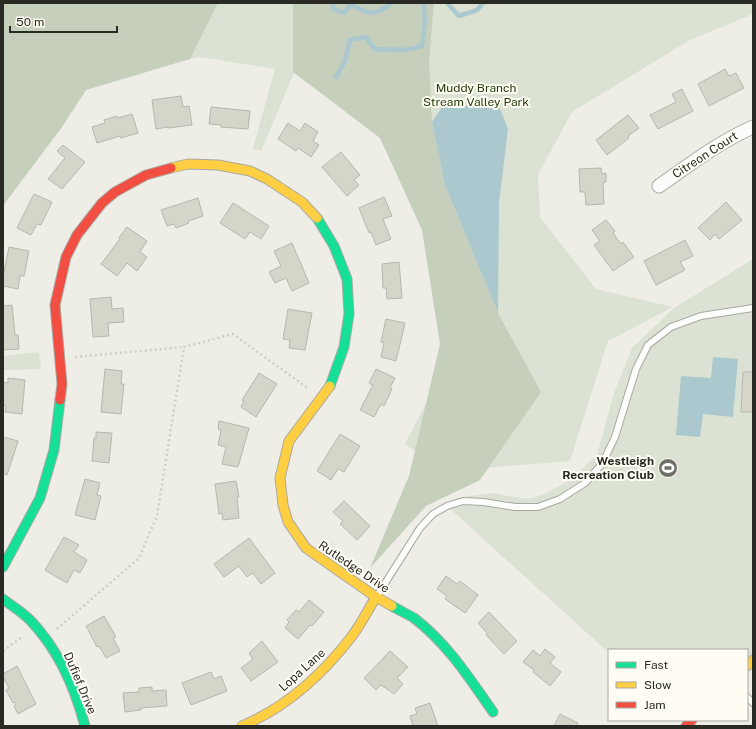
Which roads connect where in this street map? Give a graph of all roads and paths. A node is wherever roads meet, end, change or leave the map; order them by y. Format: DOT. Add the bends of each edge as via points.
graph roads {
  1 [pos="753,127"];
  2 [pos="659,186"];
  3 [pos="753,308"];
  4 [pos="184,347"];
  5 [pos="60,358"];
  6 [pos="319,400"];
  7 [pos="3,567"];
  8 [pos="376,597"];
  9 [pos="3,599"];
  10 [pos="36,627"];
  11 [pos="43,637"];
  12 [pos="3,652"];
  13 [pos="493,712"];
  14 [pos="251,724"];
  15 [pos="85,726"];
  1 -- 2 [label="street, Citreon Court" via="708,152"];
  3 -- 8 [label="lane" via="701,316 671,326 648,345 636,369 615,437 602,464 585,483 560,499 538,507 463,501 447,506 433,514 420,528"];
  4 -- 5 [label="path"];
  4 -- 6 [label="path" via="232,334 312,391"];
  4 -- 11 [label="path" via="157,516 139,558 56,630"];
  5 -- 6 [label="street, Rutledge Drive" via="55,305 66,257 77,235 102,203 115,192 146,174 188,164 218,165 250,171 302,202 317,218 334,246 347,279 349,314 344,347 330,385"];
  5 -- 7 [label="street, Rutledge Drive" via="62,384 54,450 40,498"];
  6 -- 8 [label="street, Rutledge Drive" via="289,441 280,478 283,505 288,522 306,548"];
  8 -- 13 [label="street, Rutledge Drive" via="413,618 437,639 466,673"];
  8 -- 14 [label="street, Lopa Lane" via="353,635 326,668 293,697"];
  9 -- 10 [label="street, Dufief Drive"];
  10 -- 11 [label="street, Dufief Drive"];
  10 -- 12 [label="path"];
  11 -- 15 [label="street, Dufief Drive" via="60,660"];
}
